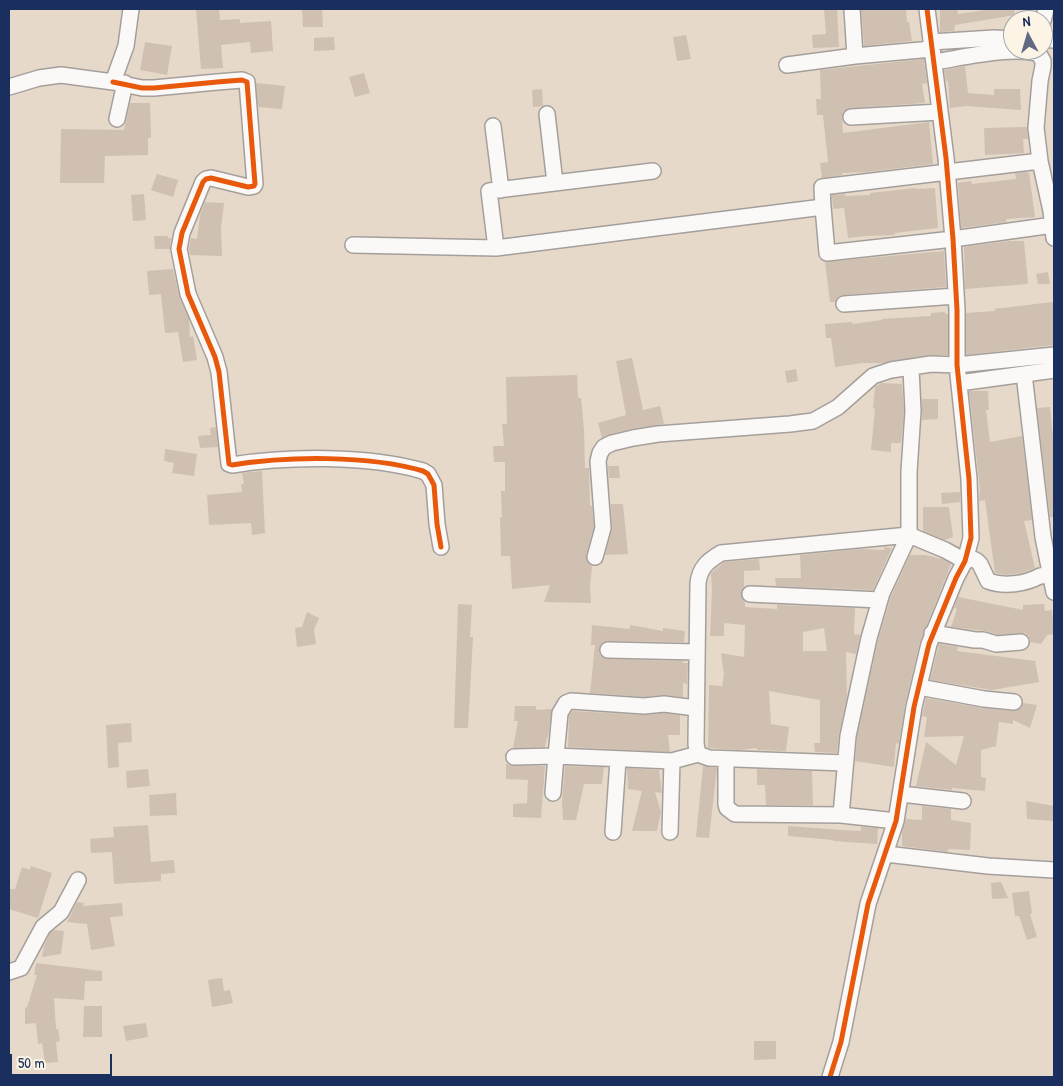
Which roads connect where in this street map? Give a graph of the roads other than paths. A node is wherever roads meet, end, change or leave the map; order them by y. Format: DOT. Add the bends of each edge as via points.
graph roads {
  1 [pos="131,9"];
  2 [pos="852,9"];
  3 [pos="927,9"];
  4 [pos="1003,38"];
  5 [pos="932,51"];
  6 [pos="855,56"];
  7 [pos="787,66"];
  8 [pos="119,82"];
  9 [pos="9,87"];
  10 [pos="940,112"];
  11 [pos="547,114"];
  12 [pos="852,116"];
  13 [pos="118,119"];
  14 [pos="493,126"];
  15 [pos="1040,161"];
  16 [pos="653,172"];
  17 [pos="946,173"];
  18 [pos="555,183"];
  19 [pos="501,190"];
  20 [pos="823,207"];
  21 [pos="1054,232"];
  22 [pos="953,239"];
  23 [pos="353,245"];
  24 [pos="496,248"];
  25 [pos="956,296"];
  26 [pos="844,304"];
  27 [pos="1054,355"];
  28 [pos="957,365"];
  29 [pos="911,368"];
  30 [pos="1054,370"];
  31 [pos="1024,374"];
  32 [pos="959,383"];
  33 [pos="909,535"];
  34 [pos="441,547"];
  35 [pos="595,556"];
  36 [pos="965,560"];
  37 [pos="1053,574"];
  38 [pos="1054,592"];
  39 [pos="750,594"];
  40 [pos="880,600"];
  41 [pos="932,633"];
  42 [pos="1021,642"];
  43 [pos="608,650"];
  44 [pos="697,652"];
  45 [pos="919,687"];
  46 [pos="1014,702"];
  47 [pos="696,708"];
  48 [pos="698,754"];
  49 [pos="556,756"];
  50 [pos="514,757"];
  51 [pos="726,758"];
  52 [pos="618,760"];
  53 [pos="672,761"];
  54 [pos="844,763"];
  55 [pos="553,793"];
  56 [pos="901,794"];
  57 [pos="963,801"];
  58 [pos="841,814"];
  59 [pos="896,821"];
  60 [pos="613,832"];
  61 [pos="670,832"];
  62 [pos="886,854"];
  63 [pos="1054,870"];
  64 [pos="78,880"];
  65 [pos="9,972"];
  66 [pos="830,1077"];
  1 -- 8 [label="street"];
  2 -- 6 [label="street"];
  3 -- 5 [label="street"];
  4 -- 5 [label="street"];
  5 -- 6 [label="street"];
  5 -- 10 [label="street"];
  5 -- 15 [label="street" via="983,54 1027,51 1040,54 1043,66 1036,128"];
  6 -- 7 [label="street"];
  8 -- 9 [label="street" via="61,75"];
  8 -- 13 [label="street"];
  8 -- 34 [label="street" via="142,88 242,80 248,84 255,184 248,187 206,179 182,233 179,249 188,294 219,372 229,464 318,458 380,462 423,470 434,485"];
  10 -- 12 [label="street"];
  10 -- 17 [label="street"];
  11 -- 18 [label="street"];
  14 -- 19 [label="street"];
  15 -- 17 [label="street"];
  15 -- 21 [label="street"];
  16 -- 18 [label="street"];
  17 -- 20 [label="street" via="822,187"];
  17 -- 22 [label="street"];
  18 -- 19 [label="street"];
  19 -- 24 [label="street" via="490,191"];
  20 -- 22 [label="street" via="828,253"];
  20 -- 24 [label="street"];
  21 -- 22 [label="street"];
  22 -- 25 [label="street"];
  23 -- 24 [label="street"];
  25 -- 26 [label="street"];
  25 -- 28 [label="street"];
  27 -- 28 [label="street"];
  28 -- 29 [label="street" via="931,364"];
  28 -- 32 [label="street"];
  29 -- 33 [label="street" via="913,411"];
  29 -- 35 [label="street" via="873,376 838,407 813,421 658,434 612,442 600,453 598,461 603,528"];
  30 -- 31 [label="street"];
  31 -- 32 [label="street"];
  31 -- 37 [label="street" via="1042,537"];
  32 -- 36 [label="street" via="971,525"];
  33 -- 36 [label="street"];
  33 -- 40 [label="street"];
  33 -- 44 [label="street" via="721,553 702,567 699,575"];
  36 -- 37 [label="street" via="973,559 980,564 988,581 994,583 1021,583"];
  36 -- 41 [label="street"];
  37 -- 38 [label="street"];
  39 -- 40 [label="street"];
  40 -- 54 [label="street" via="859,681"];
  41 -- 42 [label="street" via="996,644"];
  41 -- 45 [label="street"];
  43 -- 44 [label="street"];
  44 -- 47 [label="street"];
  45 -- 46 [label="street"];
  45 -- 56 [label="street"];
  47 -- 48 [label="street"];
  47 -- 49 [label="street" via="571,701 560,713"];
  48 -- 51 [label="street"];
  48 -- 53 [label="street"];
  49 -- 50 [label="street"];
  49 -- 52 [label="street"];
  49 -- 55 [label="street"];
  51 -- 54 [label="street"];
  51 -- 58 [label="street" via="726,804 731,812"];
  52 -- 53 [label="street"];
  52 -- 60 [label="street"];
  53 -- 61 [label="street"];
  54 -- 58 [label="street"];
  56 -- 57 [label="street"];
  56 -- 59 [label="street"];
  58 -- 59 [label="street"];
  59 -- 62 [label="street"];
  62 -- 63 [label="street"];
  62 -- 66 [label="street" via="868,904"];
  64 -- 65 [label="street" via="61,912 43,927 21,968"];
}
